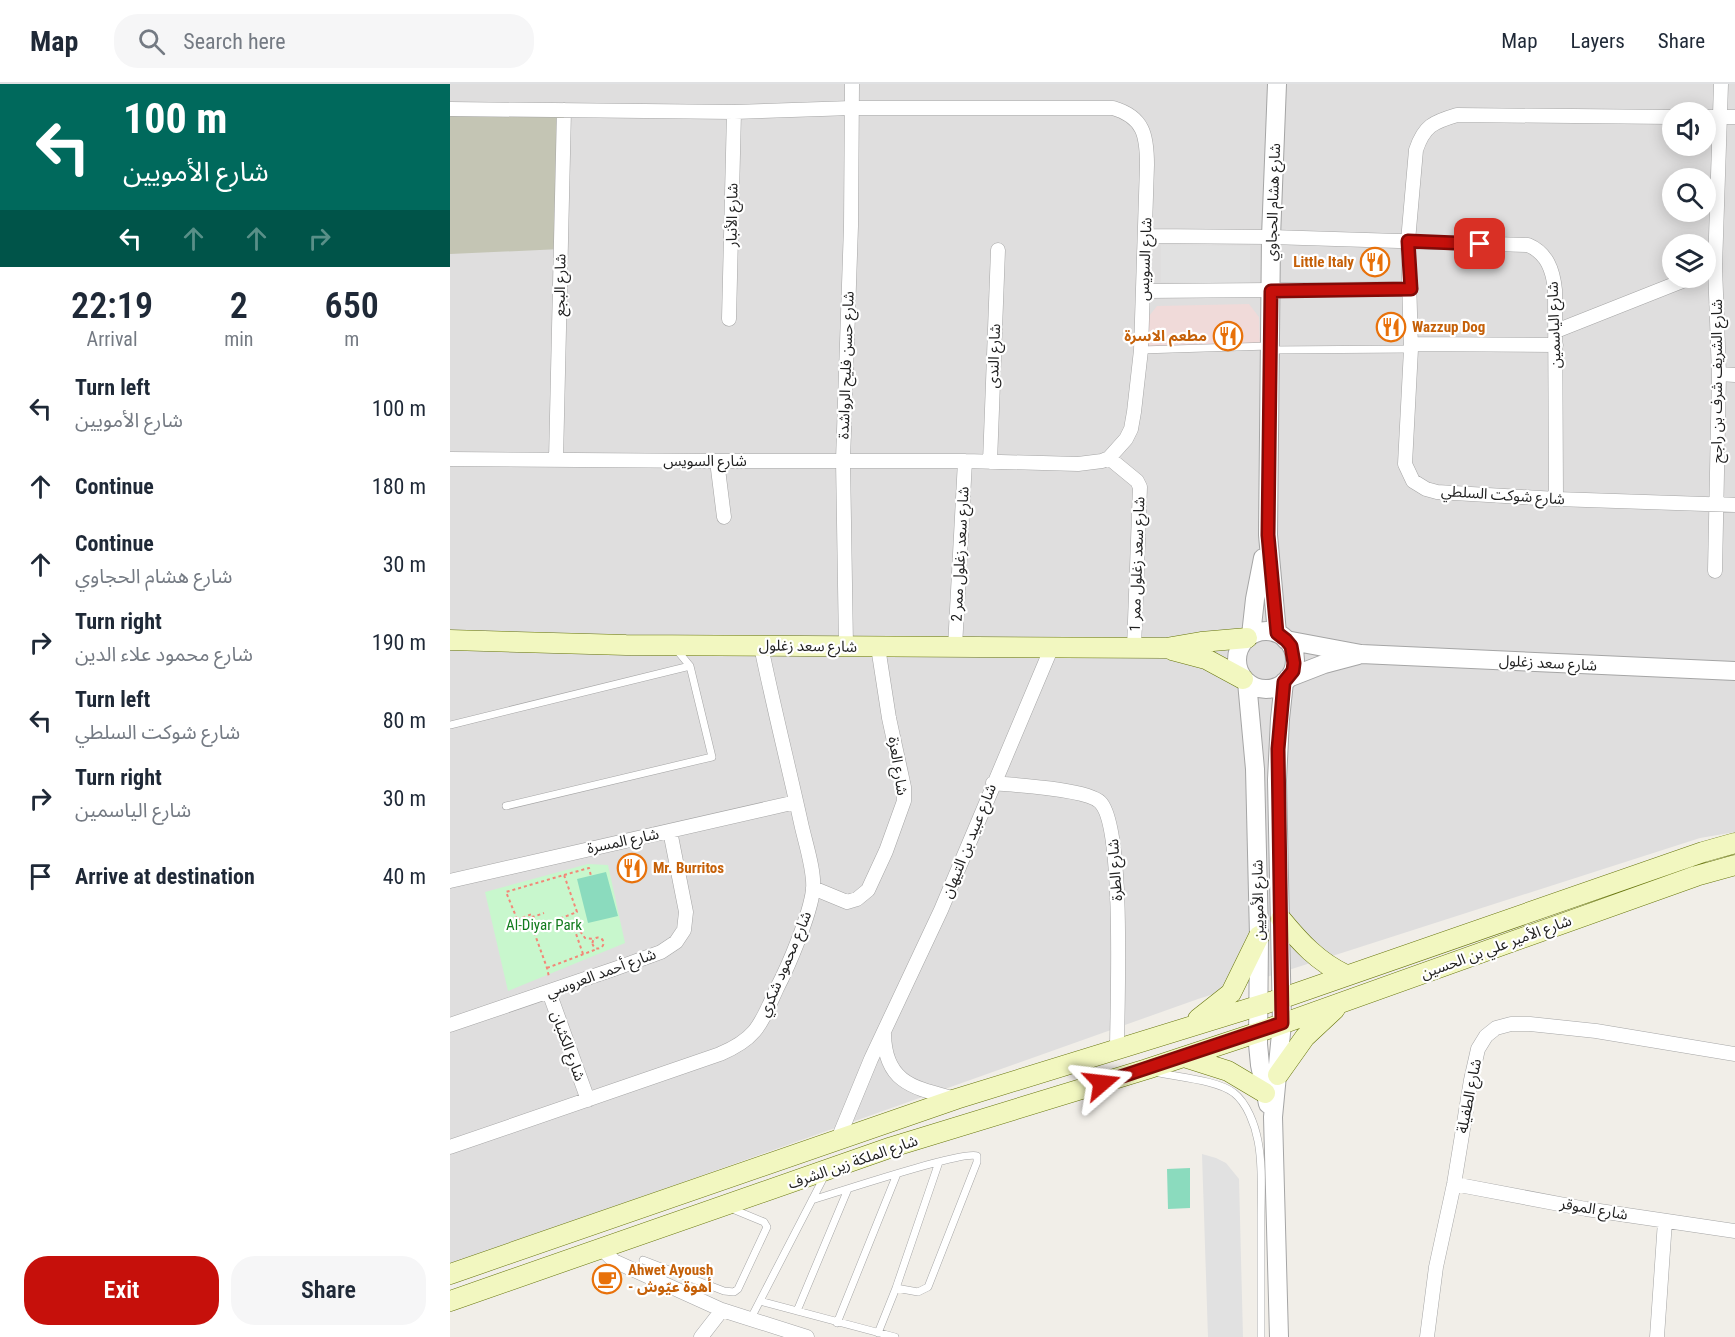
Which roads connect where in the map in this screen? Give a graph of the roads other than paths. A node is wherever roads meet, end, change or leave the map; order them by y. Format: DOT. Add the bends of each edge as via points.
graph roads {
  1 [pos="852,84"];
  2 [pos="1277,84"];
  3 [pos="1721,84"];
  4 [pos="1716,102"];
  5 [pos="852,108"];
  6 [pos="450,109"];
  7 [pos="564,110"];
  8 [pos="734,112"];
  9 [pos="1662,117"];
  10 [pos="1716,117"];
  11 [pos="1735,117"];
  12 [pos="1711,156"];
  13 [pos="1710,234"];
  14 [pos="1146,236"];
  15 [pos="1271,237"];
  16 [pos="1408,241"];
  17 [pos="998,250"];
  18 [pos="1668,288"];
  19 [pos="1712,288"];
  20 [pos="1411,289"];
  21 [pos="1144,291"];
  22 [pos="1271,291"];
  23 [pos="729,319"];
  24 [pos="1556,338"];
  25 [pos="1411,346"];
  26 [pos="1269,348"];
  27 [pos="1141,350"];
  28 [pos="1719,374"];
  29 [pos="1735,375"];
  30 [pos="1109,458"];
  31 [pos="450,459"];
  32 [pos="556,460"];
  33 [pos="843,460"];
  34 [pos="717,461"];
  35 [pos="965,461"];
  36 [pos="990,462"];
  37 [pos="1556,499"];
  38 [pos="1717,504"];
  39 [pos="1735,505"];
  40 [pos="724,517"];
  41 [pos="1268,535"];
  42 [pos="1715,571"];
  43 [pos="1249,637"];
  44 [pos="1282,637"];
  45 [pos="450,640"];
  46 [pos="673,645"];
  47 [pos="761,646"];
  48 [pos="846,646"];
  49 [pos="878,647"];
  50 [pos="955,647"];
  51 [pos="1051,648"];
  52 [pos="1134,648"];
  53 [pos="1166,648"];
  54 [pos="1361,654"];
  55 [pos="690,666"];
  56 [pos="1735,671"];
  57 [pos="1286,680"];
  58 [pos="1245,681"];
  59 [pos="450,725"];
  60 [pos="993,783"];
  61 [pos="796,802"];
  62 [pos="506,806"];
  63 [pos="670,831"];
  64 [pos="1735,843"];
  65 [pos="1735,865"];
  66 [pos="450,881"];
  67 [pos="813,888"];
  68 [pos="1281,919"];
  69 [pos="1259,936"];
  70 [pos="1346,975"];
  71 [pos="550,992"];
  72 [pos="1280,999"];
  73 [pos="1344,1001"];
  74 [pos="1259,1006"];
  75 [pos="1282,1023"];
  76 [pos="450,1025"];
  77 [pos="1178,1032"];
  78 [pos="1258,1032"];
  79 [pos="884,1033"];
  80 [pos="1117,1050"];
  81 [pos="1735,1054"];
  82 [pos="1184,1057"];
  83 [pos="1147,1069"];
  84 [pos="1278,1075"];
  85 [pos="1265,1093"];
  86 [pos="588,1100"];
  87 [pos="956,1100"];
  88 [pos="1273,1117"];
  89 [pos="838,1139"];
  90 [pos="450,1147"];
  91 [pos="939,1162"];
  92 [pos="828,1169"];
  93 [pos="897,1174"];
  94 [pos="1454,1184"];
  95 [pos="848,1189"];
  96 [pos="812,1200"];
  97 [pos="725,1205"];
  98 [pos="1665,1221"];
  99 [pos="1735,1231"];
  100 [pos="602,1249"];
  101 [pos="643,1260"];
  102 [pos="450,1274"];
  103 [pos="896,1288"];
  104 [pos="760,1300"];
  105 [pos="450,1301"];
  106 [pos="722,1310"];
  107 [pos="797,1311"];
  108 [pos="750,1320"];
  109 [pos="837,1323"];
  110 [pos="878,1333"];
  111 [pos="701,1337"];
  112 [pos="807,1337"];
  113 [pos="895,1337"];
  114 [pos="1261,1337"];
  115 [pos="1279,1337"];
  116 [pos="1427,1337"];
  117 [pos="1657,1337"];
  1 -- 5 [label="street, شارع حسن فليح الرواشدة"];
  2 -- 15 [label="street, شارع هشام الحجاوي"];
  3 -- 4 [label="street, شارع الشريف شرف بن راجح"];
  5 -- 8 [label="street, شارع السويس"];
  5 -- 14 [label="street, شارع السويس" via="1113,108 1126,112 1140,124 1147,147"];
  5 -- 33 [label="street, شارع حسن فليح الرواشدة"];
  6 -- 7 [label="street, شارع السويس"];
  7 -- 8 [label="street, شارع السويس"];
  7 -- 32 [label="street, شارع البجع"];
  8 -- 23 [label="street, شارع الأنبار"];
  9 -- 16 [label="street, شارع شوكت السلطي" via="1457,115 1438,120 1421,136 1416,150"];
  10 -- 11 [label="street"];
  12 -- 13 [label="street, شارع الشريف شرف بن راجح"];
  14 -- 15 [label="street"];
  14 -- 21 [label="street, شارع السويس"];
  15 -- 16 [label="street"];
  15 -- 22 [label="street, شارع هشام الحجاوي"];
  16 -- 20 [label="street, شارع شوكت السلطي"];
  16 -- 24 [label="street, شارع الياسمين" via="1528,245 1536,249 1549,264 1553,278"];
  17 -- 36 [label="street, شارع الندى"];
  18 -- 24 [label="street"];
  19 -- 28 [label="street, شارع الشريف شرف بن راجح"];
  20 -- 22 [label="street"];
  20 -- 25 [label="street, شارع شوكت السلطي"];
  21 -- 22 [label="street"];
  21 -- 27 [label="street, شارع السويس"];
  22 -- 26 [label="street, شارع هشام الحجاوي"];
  24 -- 25 [label="street"];
  24 -- 37 [label="street, شارع الياسمين"];
  25 -- 26 [label="lane"];
  25 -- 37 [label="street, شارع شوكت السلطي" via="1405,464 1413,481 1437,492"];
  26 -- 27 [label="lane"];
  26 -- 41 [label="street, شارع هشام الحجاوي"];
  27 -- 30 [label="street, شارع السويس" via="1131,429 1119,450"];
  28 -- 29 [label="street"];
  28 -- 38 [label="street, شارع الشريف شرف بن راجح"];
  30 -- 36 [label="street, شارع السويس" via="1078,464"];
  30 -- 52 [label="street, شارع سعد زغلول ممر 1" via="1140,487"];
  31 -- 32 [label="street, شارع السويس"];
  32 -- 34 [label="street, شارع السويس"];
  33 -- 34 [label="street, شارع السويس"];
  33 -- 35 [label="street, شارع السويس"];
  33 -- 48 [label="street, شارع حسن فليح الرواشدة"];
  34 -- 40 [label="street"];
  35 -- 36 [label="street, شارع السويس"];
  35 -- 50 [label="street, شارع سعد زغلول ممر 2"];
  37 -- 38 [label="street, شارع شوكت السلطي"];
  38 -- 39 [label="street, شارع شوكت السلطي"];
  38 -- 42 [label="street, شارع الشريف شرف بن راجح"];
  41 -- 43 [label="street, شارع هشام الحجاوي"];
  41 -- 44 [label="street, شارع هشام الحجاوي"];
  43 -- 44 [label="street" via="1268,631"];
  43 -- 53 [label="main road, شارع سعد زغلول"];
  43 -- 58 [label="street" via="1237,654"];
  44 -- 54 [label="street, شارع سعد زغلول"];
  44 -- 57 [label="street" via="1294,654 1293,671"];
  45 -- 46 [label="main road, شارع سعد زغلول"];
  46 -- 47 [label="main road, شارع سعد زغلول"];
  46 -- 55 [label="lane"];
  47 -- 48 [label="main road, شارع سعد زغلول"];
  47 -- 61 [label="street, شارع محمود شكري"];
  48 -- 49 [label="main road, شارع سعد زغلول"];
  49 -- 50 [label="main road, شارع سعد زغلول"];
  49 -- 67 [label="street, شارع العزة" via="904,801 863,895 847,902"];
  50 -- 51 [label="main road, شارع سعد زغلول"];
  51 -- 52 [label="main road, شارع سعد زغلول"];
  51 -- 60 [label="street, شارع عبيد بن التيهان"];
  52 -- 53 [label="main road, شارع سعد زغلول"];
  53 -- 58 [label="main road, شارع سعد زغلول" via="1206,660"];
  54 -- 56 [label="street, شارع سعد زغلول"];
  54 -- 57 [label="street, شارع سعد زغلول"];
  55 -- 59 [label="lane"];
  55 -- 62 [label="lane" via="712,757"];
  57 -- 58 [label="street" via="1265,689"];
  57 -- 68 [label="street, شارع الأمويين" via="1278,770"];
  58 -- 69 [label="street, شارع الأمويين" via="1255,769"];
  60 -- 79 [label="street, شارع عبيد بن التيهان" via="941,910"];
  60 -- 80 [label="street, شارع الطرة" via="1084,794 1106,810 1117,878"];
  61 -- 63 [label="street, شارع المسرة"];
  61 -- 67 [label="street, شارع محمود شكري"];
  63 -- 66 [label="street, شارع المسرة"];
  63 -- 71 [label="street, شارع أحمد العروسي" via="686,912 684,930 676,942 661,952"];
  64 -- 70 [label="main road, شارع الأمير علي بن الحسين"];
  65 -- 73 [label="main road, شارع الأمير علي بن الحسين"];
  67 -- 86 [label="street, شارع محمود شكري" via="780,982 747,1041"];
  68 -- 70 [label="main road" via="1311,953"];
  68 -- 72 [label="street, شارع الأمويين"];
  69 -- 74 [label="street, شارع الأمويين"];
  69 -- 77 [label="main road" via="1231,993"];
  70 -- 72 [label="main road, شارع الأمير علي بن الحسين"];
  71 -- 76 [label="street, شارع أحمد العروسي"];
  71 -- 86 [label="street, شارع الكثبان"];
  72 -- 74 [label="main road, شارع الأمير علي بن الحسين"];
  72 -- 75 [label="street, شارع الأمويين"];
  73 -- 75 [label="main road, شارع الأمير علي بن الحسين"];
  73 -- 84 [label="main road" via="1305,1037"];
  74 -- 77 [label="main road, شارع الملكة زين الشرف"];
  74 -- 78 [label="street, شارع الأمويين"];
  75 -- 78 [label="main road, شارع الأمير علي بن الحسين"];
  75 -- 84 [label="street, شارع الأمويين"];
  77 -- 80 [label="main road, شارع الملكة زين الشرف"];
  78 -- 82 [label="main road, شارع الملكة زين الشرف"];
  78 -- 85 [label="street, شارع الأمويين"];
  79 -- 87 [label="street" via="887,1060 898,1076 928,1092"];
  79 -- 89 [label="street, شارع عبيد بن التيهان"];
  80 -- 87 [label="main road, شارع الملكة زين الشرف"];
  81 -- 94 [label="street, شارع الطفيلة" via="1541,1025 1496,1028 1478,1049"];
  82 -- 83 [label="main road, شارع الملكة زين الشرف"];
  82 -- 85 [label="main road" via="1240,1076"];
  83 -- 92 [label="main road, شارع الملكة زين الشرف"];
  83 -- 114 [label="lane" via="1226,1088 1241,1102 1253,1123 1261,1168"];
  84 -- 88 [label="street, شارع الأمويين"];
  85 -- 88 [label="street, شارع الأمويين"];
  86 -- 90 [label="street, شارع محمود شكري"];
  87 -- 89 [label="main road, شارع الملكة زين الشرف"];
  88 -- 115 [label="street, شارع الأمويين"];
  89 -- 102 [label="main road, شارع الملكة زين الشرف"];
  91 -- 93 [label="lane"];
  91 -- 103 [label="lane"];
  91 -- 103 [label="lane" via="973,1154 978,1159 928,1287 918,1292"];
  92 -- 96 [label="lane"];
  92 -- 97 [label="main road, شارع الملكة زين الشرف"];
  93 -- 95 [label="lane"];
  93 -- 109 [label="lane"];
  94 -- 98 [label="street, شارع الموقر"];
  94 -- 116 [label="street, شارع الطفيلة" via="1436,1267"];
  95 -- 96 [label="lane"];
  95 -- 107 [label="lane"];
  96 -- 104 [label="lane"];
  97 -- 100 [label="main road, شارع الملكة زين الشرف"];
  97 -- 101 [label="lane" via="764,1222 767,1227 738,1289 729,1293"];
  98 -- 99 [label="street, شارع الموقر"];
  98 -- 117 [label="street"];
  100 -- 105 [label="main road, شارع الملكة زين الشرف"];
  100 -- 106 [label="street" via="614,1262"];
  103 -- 110 [label="lane"];
  104 -- 107 [label="lane"];
  104 -- 108 [label="lane"];
  106 -- 108 [label="street"];
  106 -- 111 [label="street"];
  107 -- 109 [label="lane"];
  108 -- 112 [label="street"];
  109 -- 110 [label="lane"];
  110 -- 113 [label="lane"];
}
